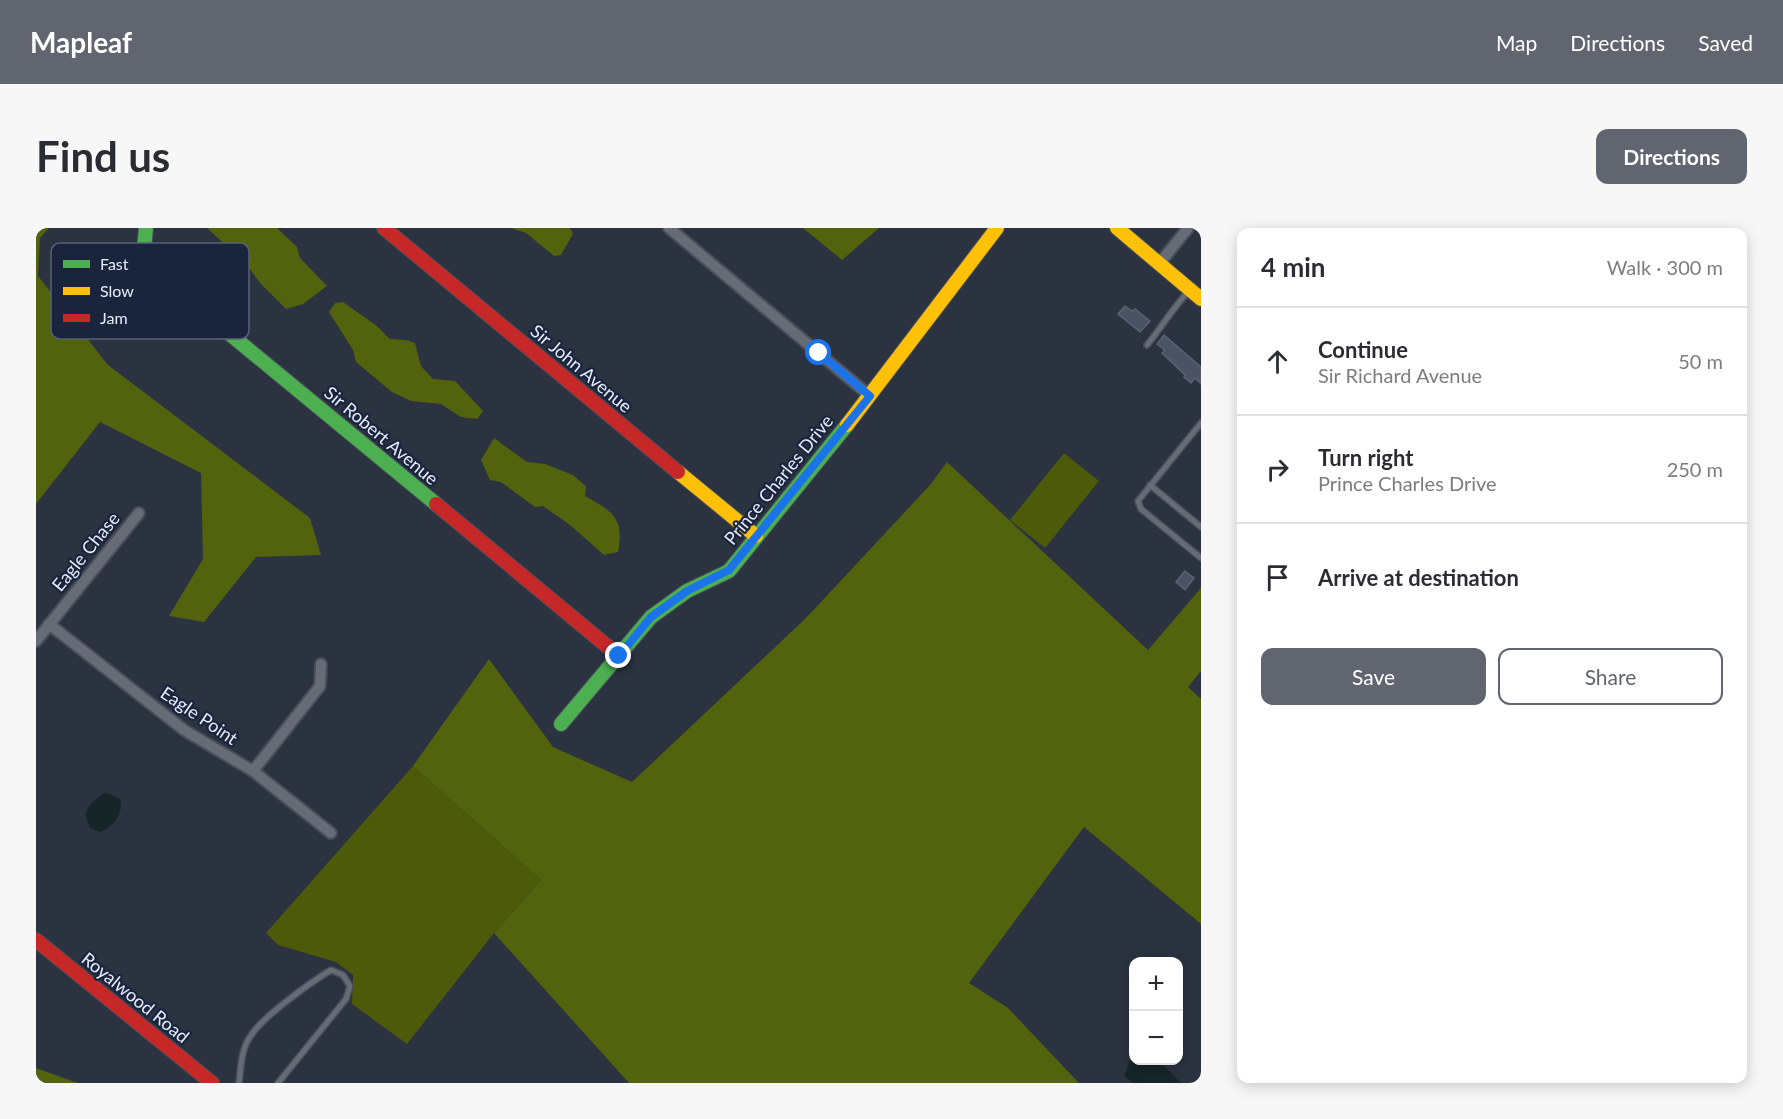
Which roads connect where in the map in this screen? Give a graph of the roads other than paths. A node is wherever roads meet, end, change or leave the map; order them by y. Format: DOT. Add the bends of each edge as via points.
graph roads {
  1 [pos="146,228"];
  2 [pos="384,228"];
  3 [pos="669,228"];
  4 [pos="998,228"];
  5 [pos="1117,228"];
  6 [pos="1188,228"];
  7 [pos="145,243"];
  8 [pos="1159,264"];
  9 [pos="1196,294"];
  10 [pos="236,339"];
  11 [pos="1147,345"];
  12 [pos="870,396"];
  13 [pos="1201,423"];
  14 [pos="1150,485"];
  15 [pos="139,513"];
  16 [pos="1201,527"];
  17 [pos="756,536"];
  18 [pos="1201,558"];
  19 [pos="49,624"];
  20 [pos="36,641"];
  21 [pos="619,656"];
  22 [pos="321,664"];
  23 [pos="561,724"];
  24 [pos="253,771"];
  25 [pos="331,833"];
  26 [pos="36,941"];
  27 [pos="212,1083"];
  28 [pos="239,1083"];
  29 [pos="278,1083"];
  1 -- 7 [label="street, Sir Robert Avenue"];
  2 -- 17 [label="street, Sir John Avenue"];
  3 -- 12 [label="street"];
  4 -- 12 [label="street, Prince Charles Drive"];
  5 -- 8 [label="street"];
  6 -- 8 [label="street"];
  8 -- 9 [label="street"];
  9 -- 11 [label="lane" via="1164,319"];
  10 -- 21 [label="street, Sir Robert Avenue"];
  12 -- 17 [label="street, Prince Charles Drive"];
  13 -- 14 [label="lane"];
  14 -- 16 [label="lane"];
  14 -- 18 [label="lane" via="1138,501 1141,509"];
  15 -- 19 [label="street, Eagle Chase"];
  17 -- 21 [label="street, Prince Charles Drive" via="729,570 687,591 651,617"];
  19 -- 20 [label="street, Eagle Chase"];
  19 -- 24 [label="street, Eagle Point" via="184,730"];
  21 -- 23 [label="street, Prince Charles Drive"];
  22 -- 24 [label="street" via="320,686"];
  24 -- 25 [label="street, Eagle Point"];
  26 -- 27 [label="street, Royalwood Road"];
  28 -- 29 [label="lane" via="241,1063 252,1034 317,979 331,970 343,975 350,986 346,999"];
}
